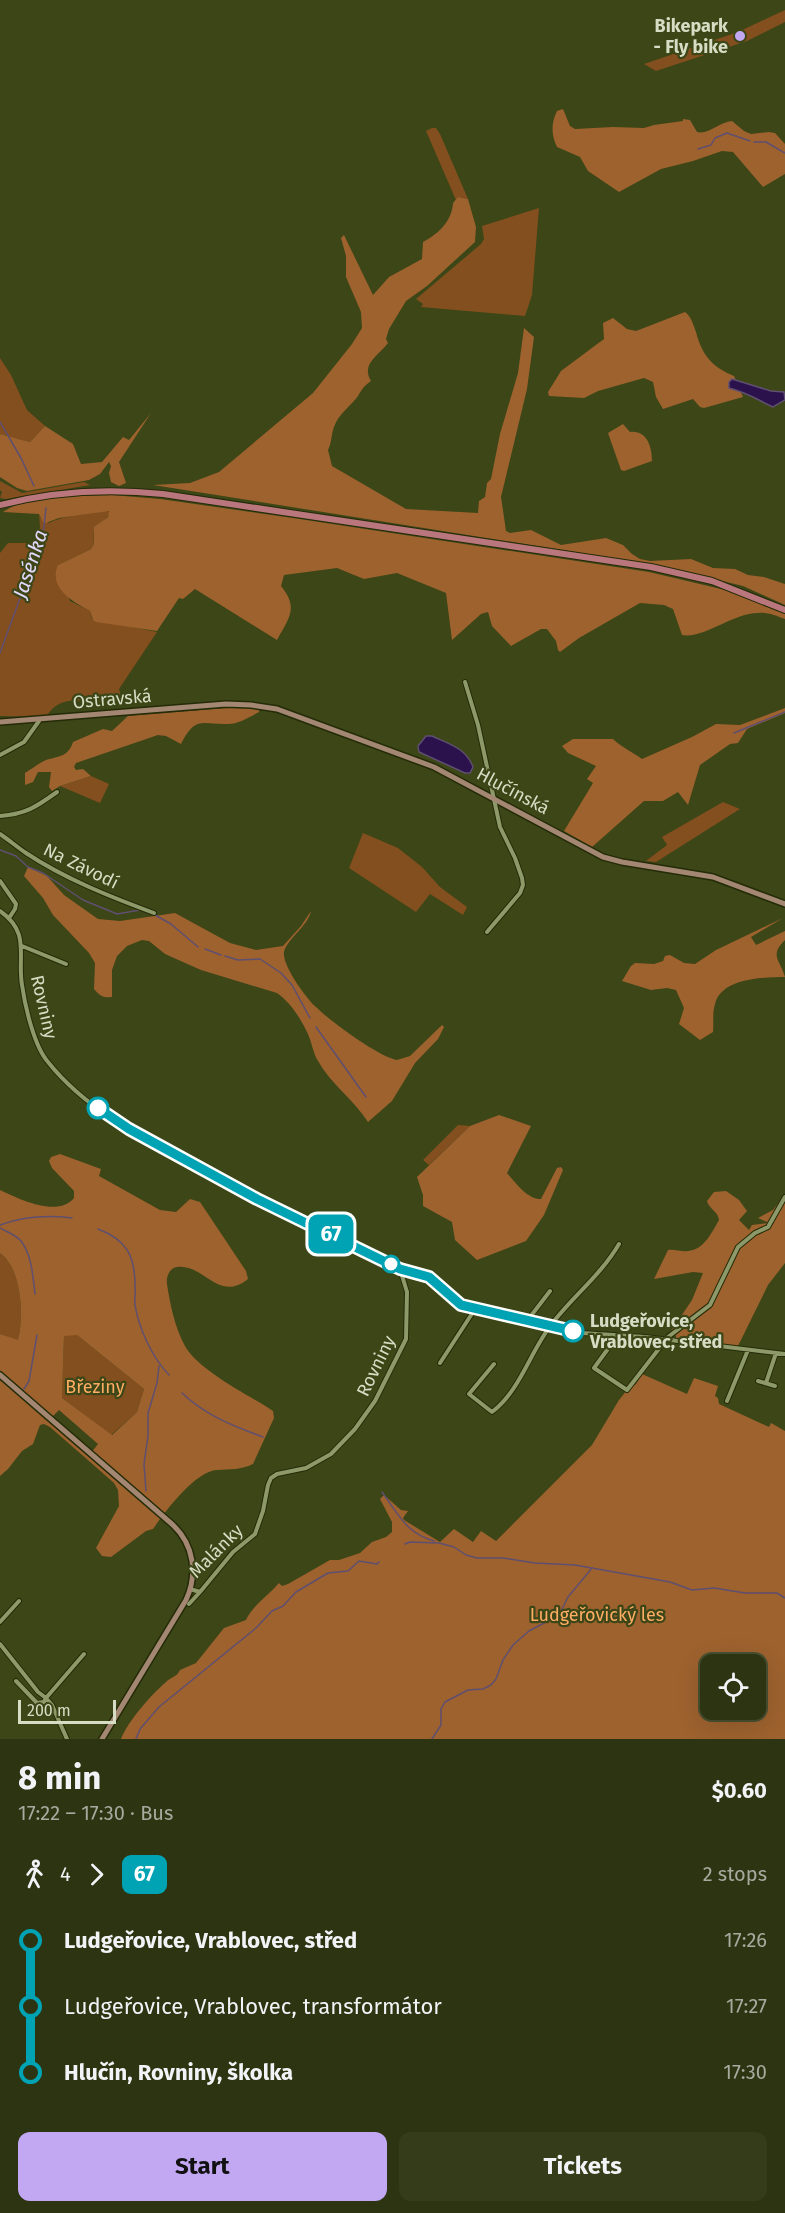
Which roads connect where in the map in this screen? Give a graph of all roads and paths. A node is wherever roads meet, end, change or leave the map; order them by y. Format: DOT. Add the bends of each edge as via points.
graph roads {
  1 [pos="0,505"];
  2 [pos="785,610"];
  3 [pos="465,682"];
  4 [pos="226,704"];
  5 [pos="39,721"];
  6 [pos="0,722"];
  7 [pos="0,755"];
  8 [pos="57,792"];
  9 [pos="495,799"];
  10 [pos="0,816"];
  11 [pos="0,834"];
  12 [pos="0,881"];
  13 [pos="785,904"];
  14 [pos="0,911"];
  15 [pos="154,913"];
  16 [pos="9,918"];
  17 [pos="487,933"];
  18 [pos="22,946"];
  19 [pos="66,964"];
  20 [pos="785,1197"];
  21 [pos="619,1244"];
  22 [pos="400,1269"];
  23 [pos="550,1291"];
  24 [pos="475,1309"];
  25 [pos="527,1321"];
  26 [pos="550,1326"];
  27 [pos="618,1335"];
  28 [pos="666,1340"];
  29 [pos="748,1350"];
  30 [pos="776,1353"];
  31 [pos="785,1354"];
  32 [pos="440,1363"];
  33 [pos="494,1364"];
  34 [pos="0,1375"];
  35 [pos="758,1381"];
  36 [pos="766,1383"];
  37 [pos="775,1386"];
  38 [pos="727,1401"];
  39 [pos="325,1458"];
  40 [pos="190,1589"];
  41 [pos="200,1592"];
  42 [pos="20,1601"];
  43 [pos="189,1604"];
  44 [pos="0,1622"];
  45 [pos="0,1644"];
  46 [pos="84,1654"];
  47 [pos="16,1681"];
  48 [pos="46,1698"];
  49 [pos="67,1739"];
  50 [pos="102,1739"];
  1 -- 2 [label="main road" via="64,493 113,490 163,494 651,567 749,594"];
  3 -- 9 [label="street"];
  4 -- 5 [label="street, Ostravská"];
  4 -- 9 [label="street, Hlučínská" via="291,713 434,767"];
  5 -- 6 [label="street, Ostravská"];
  5 -- 7 [label="street" via="24,742"];
  8 -- 10 [label="street" via="32,810"];
  9 -- 13 [label="street, Hlučínská" via="610,859 720,879"];
  9 -- 17 [label="street" via="500,827 523,885"];
  11 -- 15 [label="street, Na Závodí" via="59,872"];
  12 -- 16 [label="street" via="16,904"];
  14 -- 16 [label="street, Rovniny"];
  16 -- 18 [label="street, Rovniny"];
  18 -- 19 [label="street"];
  18 -- 22 [label="street, Rovniny" via="22,985 38,1046 51,1066 76,1090 111,1118 184,1159"];
  20 -- 28 [label="street" via="768,1227 738,1247 710,1305"];
  21 -- 26 [label="street"];
  22 -- 24 [label="street" via="429,1277 457,1303"];
  22 -- 39 [label="street, Rovniny" via="407,1292 406,1339 360,1423"];
  23 -- 25 [label="street"];
  24 -- 25 [label="street"];
  24 -- 32 [label="street"];
  25 -- 26 [label="street"];
  26 -- 27 [label="street"];
  26 -- 33 [label="street" via="516,1384 492,1412 469,1394"];
  27 -- 28 [label="street"];
  27 -- 28 [label="street" via="594,1368 627,1390"];
  28 -- 29 [label="street"];
  29 -- 30 [label="street"];
  29 -- 38 [label="street"];
  30 -- 31 [label="street"];
  30 -- 36 [label="street"];
  34 -- 40 [label="street, Malánky" via="182,1533 190,1550"];
  35 -- 36 [label="street"];
  36 -- 37 [label="street"];
  39 -- 41 [label="street, Malánky" via="271,1478 254,1536 233,1552"];
  40 -- 41 [label="street, Malánky"];
  40 -- 50 [label="street, Malánky"];
  41 -- 43 [label="street"];
  42 -- 44 [label="street"];
  45 -- 48 [label="street"];
  46 -- 48 [label="street"];
  47 -- 48 [label="street" via="37,1703"];
  48 -- 49 [label="street"];
}
